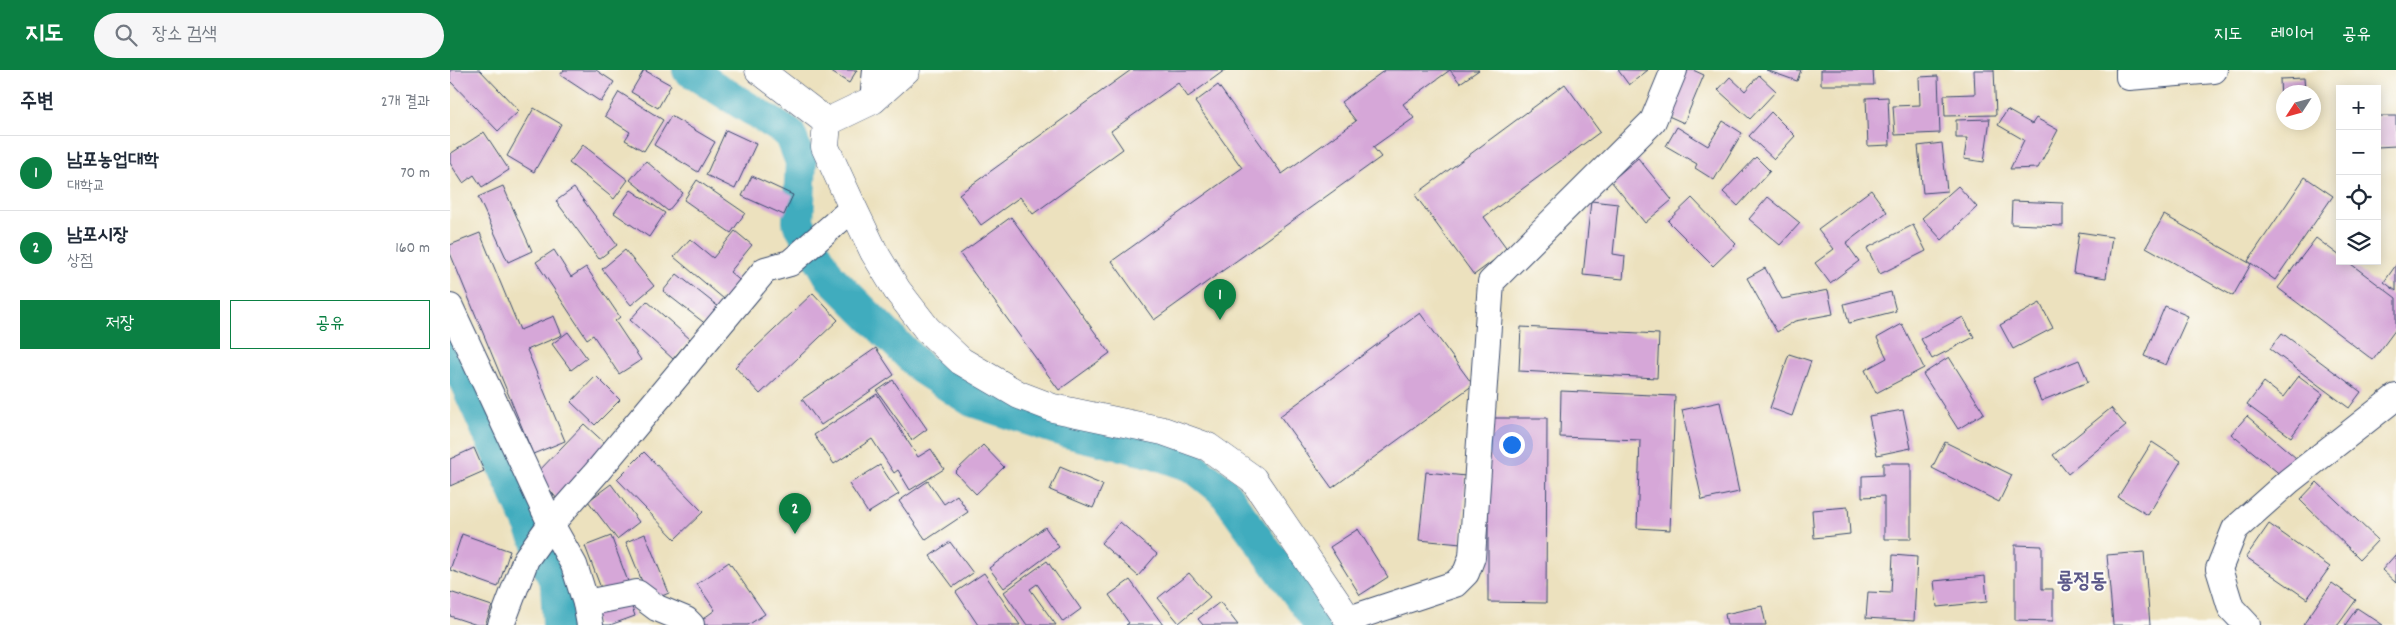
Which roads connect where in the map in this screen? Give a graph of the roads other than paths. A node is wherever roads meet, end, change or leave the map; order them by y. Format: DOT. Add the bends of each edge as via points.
graph roads {
  1 [pos="759,70"];
  2 [pos="876,70"];
  3 [pos="906,70"];
  4 [pos="1674,70"];
  5 [pos="2129,70"];
  6 [pos="2214,70"];
  7 [pos="873,100"];
  8 [pos="827,122"];
  9 [pos="853,208"];
  10 [pos="450,307"];
  11 [pos="2396,397"];
  12 [pos="551,524"];
  13 [pos="588,614"];
  14 [pos="1351,622"];
  15 [pos="501,625"];
  16 [pos="691,625"];
  17 [pos="2247,625"];
  1 -- 8 [label="street"];
  2 -- 7 [label="street"];
  3 -- 7 [label="street"];
  4 -- 14 [label="street" via="1653,121 1491,282 1472,557 1466,573 1455,584"];
  5 -- 6 [label="street" via="2130,77"];
  7 -- 8 [label="street"];
  8 -- 9 [label="street" via="825,147"];
  9 -- 12 [label="street" via="790,263 765,270"];
  9 -- 14 [label="street" via="897,290 926,329 961,361 1019,395 1053,408 1163,431 1208,447 1253,479"];
  10 -- 12 [label="street"];
  11 -- 17 [label="street" via="2288,481 2235,529 2220,569 2231,608"];
  12 -- 13 [label="street" via="574,565"];
  12 -- 15 [label="street" via="526,559"];
  13 -- 16 [label="street" via="637,593 657,608"];
}
